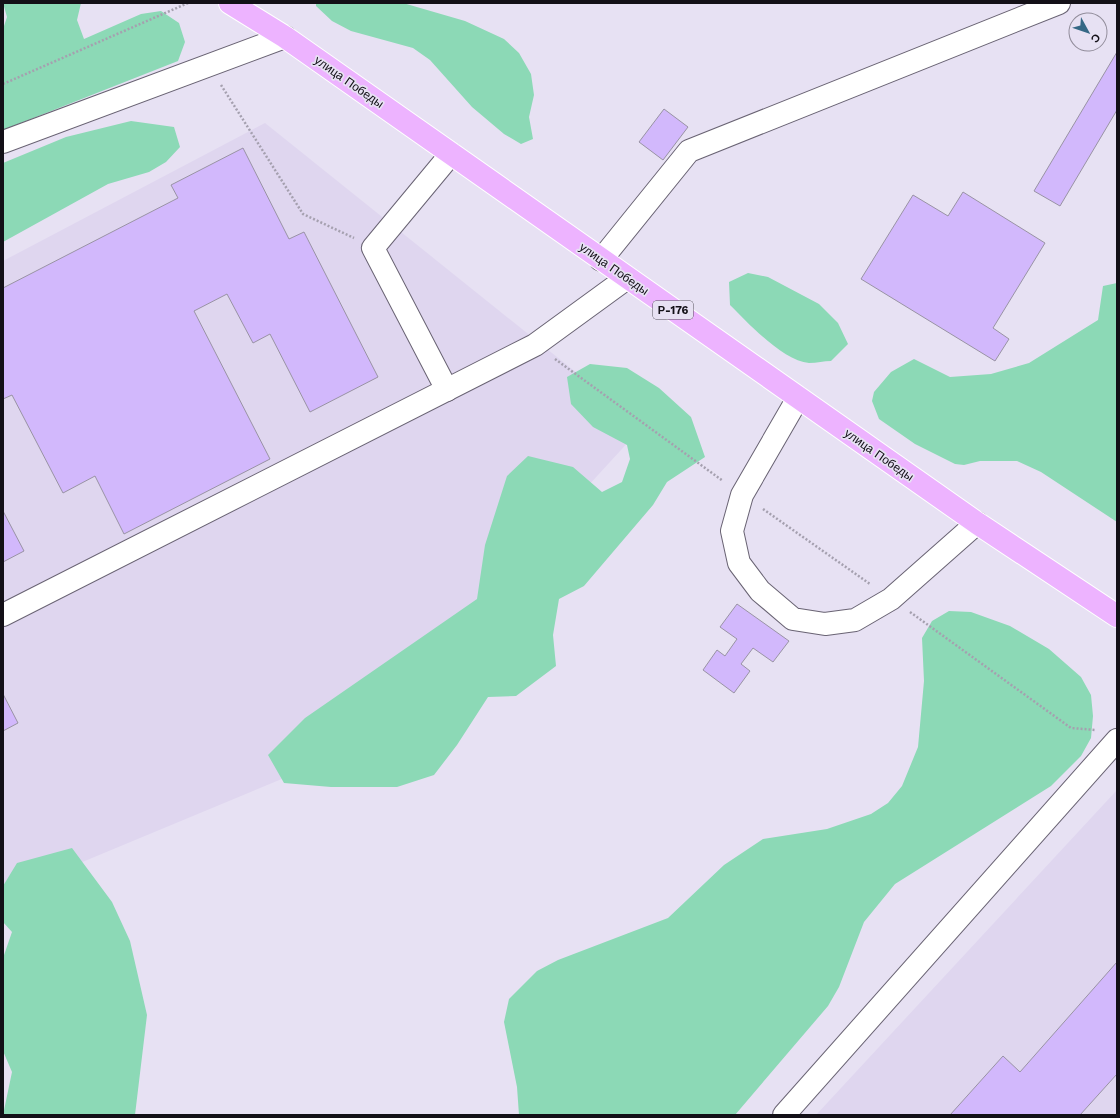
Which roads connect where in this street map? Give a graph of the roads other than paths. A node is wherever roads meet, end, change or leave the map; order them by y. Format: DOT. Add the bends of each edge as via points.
graph roads {
  1 [pos="230,3"];
  2 [pos="1059,3"];
  3 [pos="285,37"];
  4 [pos="3,142"];
  5 [pos="451,154"];
  6 [pos="601,260"];
  7 [pos="627,278"];
  8 [pos="447,390"];
  9 [pos="798,398"];
  10 [pos="977,523"];
  11 [pos="3,616"];
  12 [pos="1117,616"];
  13 [pos="1109,735"];
  14 [pos="784,1115"];
  1 -- 3 [label="highway, улица Победы / Р-176"];
  2 -- 6 [label="street" via="689,150"];
  3 -- 4 [label="street"];
  3 -- 5 [label="highway, улица Победы / Р-176"];
  5 -- 6 [label="highway, улица Победы / Р-176"];
  5 -- 8 [label="street" via="373,248"];
  6 -- 7 [label="highway, улица Победы / Р-176"];
  7 -- 8 [label="street" via="536,345"];
  7 -- 9 [label="highway, улица Победы / Р-176"];
  8 -- 11 [label="street"];
  9 -- 10 [label="highway, улица Победы / Р-176"];
  9 -- 10 [label="street" via="742,495 732,531 739,563 760,591 793,619 825,624 855,620 891,598"];
  10 -- 12 [label="highway, улица Победы / Р-176"];
  13 -- 14 [label="street"];
}
